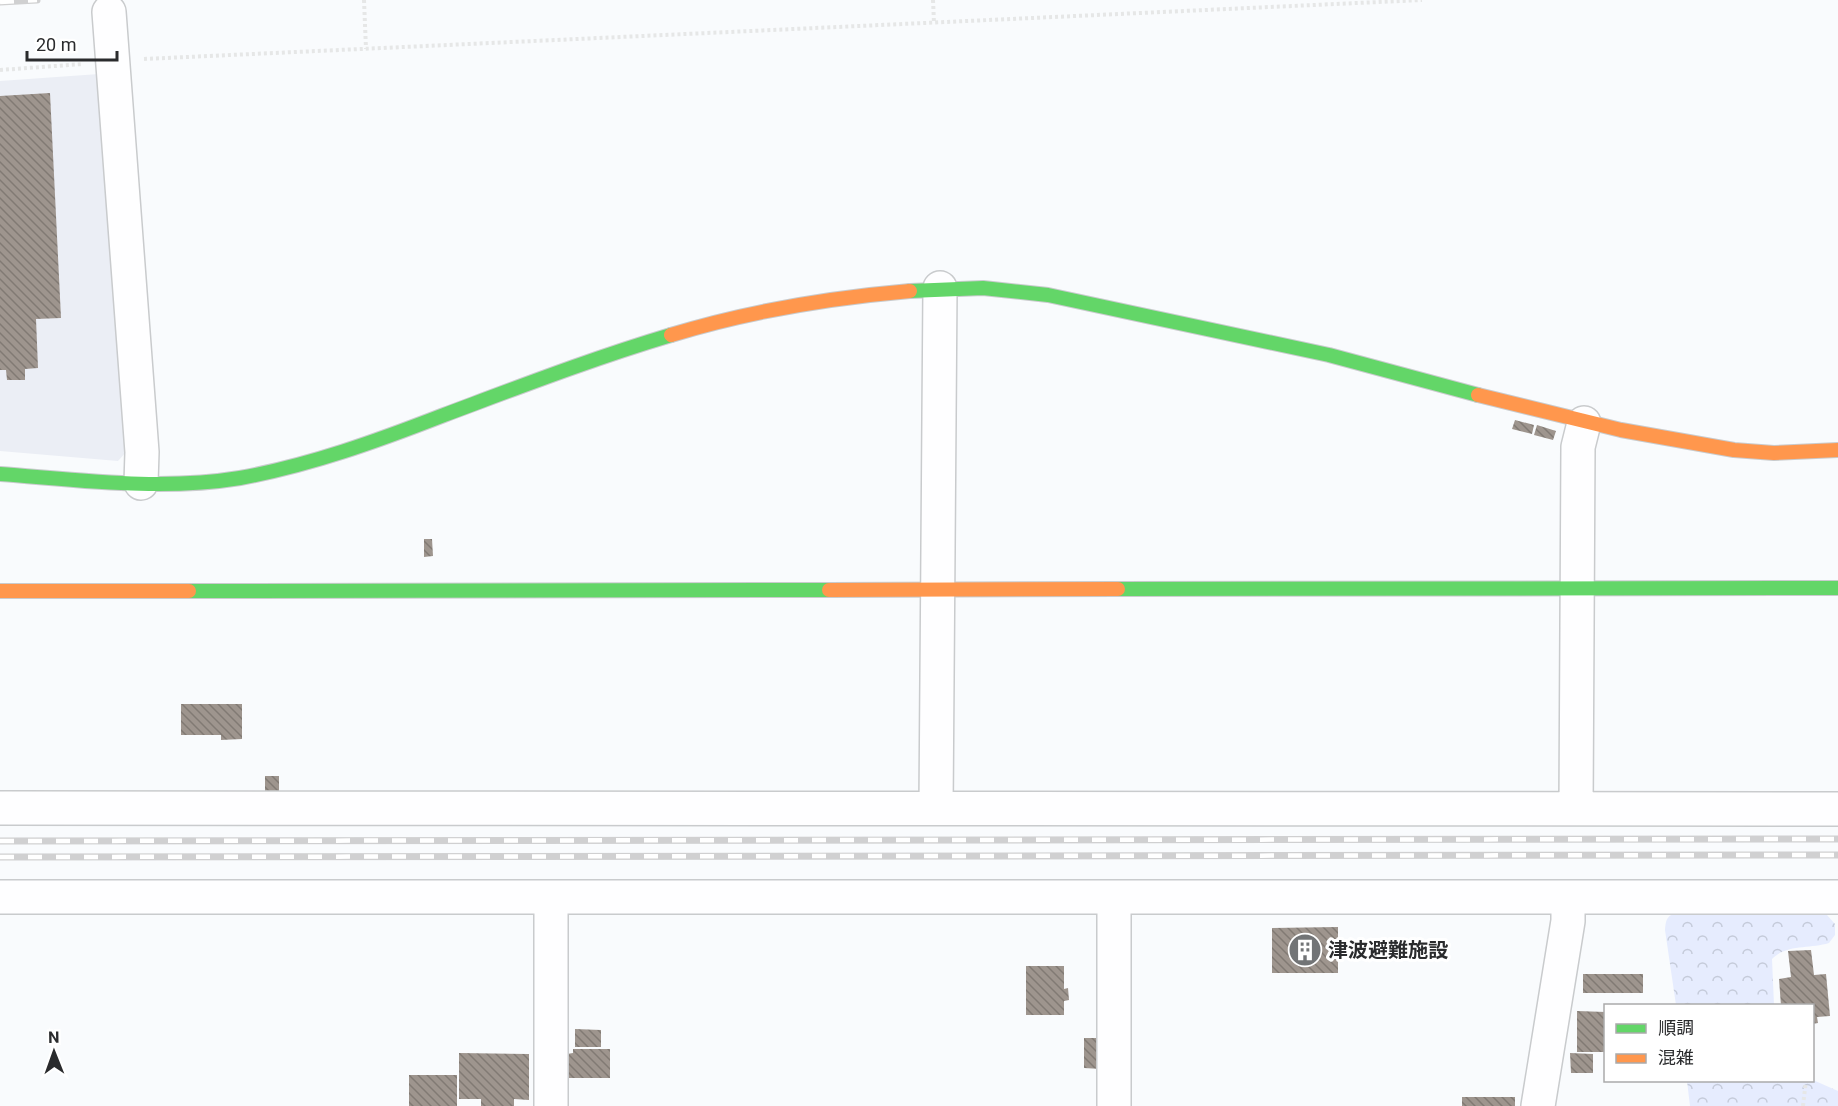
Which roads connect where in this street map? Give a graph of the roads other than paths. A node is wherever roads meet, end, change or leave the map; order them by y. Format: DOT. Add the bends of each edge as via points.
graph roads {
  1 [pos="109,12"];
  2 [pos="940,288"];
  3 [pos="1584,423"];
  4 [pos="1838,450"];
  5 [pos="0,474"];
  6 [pos="141,483"];
  7 [pos="1838,588"];
  8 [pos="1577,589"];
  9 [pos="938,590"];
  10 [pos="0,591"];
  11 [pos="0,808"];
  12 [pos="936,808"];
  13 [pos="1838,808"];
  14 [pos="1576,809"];
  15 [pos="0,897"];
  16 [pos="551,897"];
  17 [pos="1114,897"];
  18 [pos="1568,897"];
  19 [pos="1838,897"];
  20 [pos="551,1106"];
  21 [pos="1114,1106"];
  22 [pos="1538,1106"];
  1 -- 6 [label="street"];
  2 -- 3 [label="street" via="1048,295 1329,355"];
  2 -- 6 [label="street" via="834,298 720,320 608,354 303,465 238,477"];
  2 -- 9 [label="street"];
  3 -- 4 [label="street" via="1734,450"];
  3 -- 8 [label="street" via="1578,447"];
  5 -- 6 [label="street"];
  7 -- 8 [label="street"];
  8 -- 9 [label="street"];
  8 -- 14 [label="street"];
  9 -- 10 [label="street"];
  9 -- 12 [label="street"];
  11 -- 12 [label="street"];
  12 -- 14 [label="street"];
  13 -- 14 [label="street"];
  15 -- 16 [label="street"];
  16 -- 17 [label="street"];
  16 -- 20 [label="street"];
  17 -- 18 [label="street"];
  17 -- 21 [label="street"];
  18 -- 19 [label="street"];
  18 -- 22 [label="street" via="1568,921"];
}
